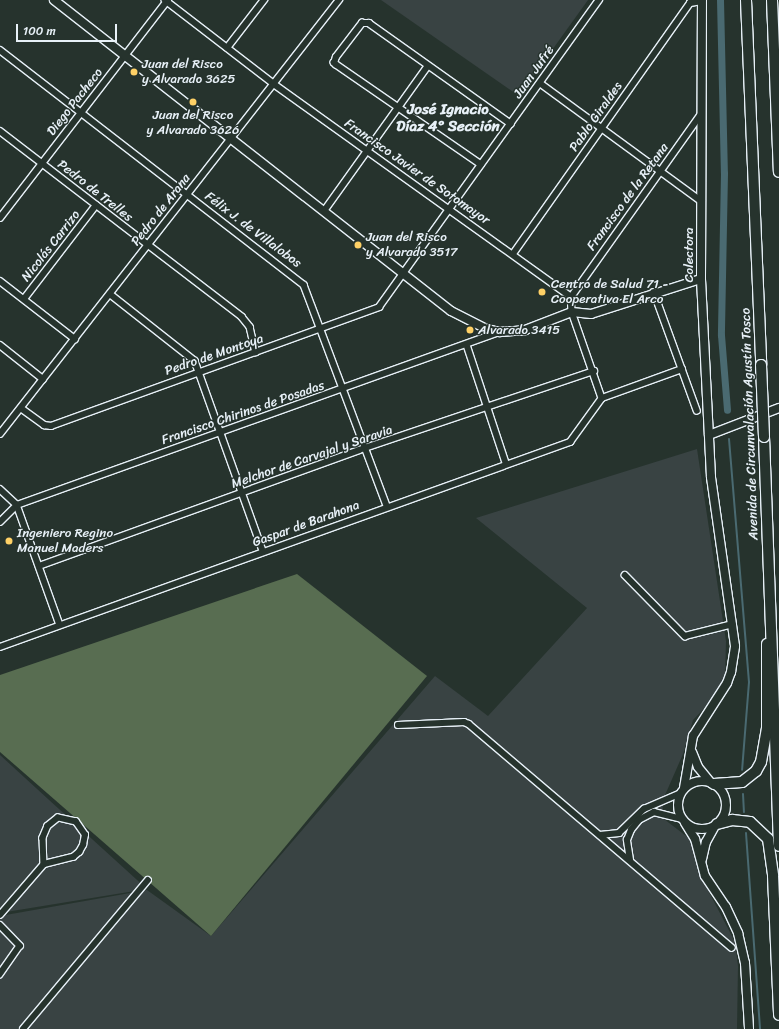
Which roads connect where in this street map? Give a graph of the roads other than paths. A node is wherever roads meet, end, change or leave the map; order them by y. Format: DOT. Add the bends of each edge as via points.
graph roads {
  1 [pos="54,0"];
  2 [pos="264,0"];
  3 [pos="339,0"];
  4 [pos="598,0"];
  5 [pos="746,0"];
  6 [pos="772,0"];
  7 [pos="166,1"];
  8 [pos="702,1"];
  9 [pos="688,2"];
  10 [pos="227,48"];
  11 [pos="0,50"];
  12 [pos="125,56"];
  13 [pos="428,66"];
  14 [pos="540,82"];
  15 [pos="274,84"];
  16 [pos="398,108"];
  17 [pos="703,111"];
  18 [pos="81,112"];
  19 [pos="510,124"];
  20 [pos="602,127"];
  21 [pos="0,131"];
  22 [pos="231,139"];
  23 [pos="368,150"];
  24 [pos="42,163"];
  25 [pos="481,166"];
  26 [pos="661,170"];
  27 [pos="779,172"];
  28 [pos="187,194"];
  29 [pos="701,201"];
  30 [pos="96,206"];
  31 [pos="450,208"];
  32 [pos="324,211"];
  33 [pos="0,218"];
  34 [pos="148,245"];
  35 [pos="513,254"];
  36 [pos="404,273"];
  37 [pos="701,279"];
  38 [pos="0,281"];
  39 [pos="654,292"];
  40 [pos="110,294"];
  41 [pos="571,296"];
  42 [pos="24,299"];
  43 [pos="572,312"];
  44 [pos="322,330"];
  45 [pos="499,332"];
  46 [pos="75,338"];
  47 [pos="467,345"];
  48 [pos="1,348"];
  49 [pos="256,352"];
  50 [pos="682,369"];
  51 [pos="594,371"];
  52 [pos="200,372"];
  53 [pos="43,379"];
  54 [pos="344,389"];
  55 [pos="602,398"];
  56 [pos="488,407"];
  57 [pos="21,408"];
  58 [pos="779,408"];
  59 [pos="697,410"];
  60 [pos="220,433"];
  61 [pos="0,434"];
  62 [pos="710,435"];
  63 [pos="366,449"];
  64 [pos="506,463"];
  65 [pos="0,489"];
  66 [pos="241,494"];
  67 [pos="17,505"];
  68 [pos="386,506"];
  69 [pos="0,522"];
  70 [pos="263,551"];
  71 [pos="39,566"];
  72 [pos="625,575"];
  73 [pos="771,614"];
  74 [pos="733,624"];
  75 [pos="60,625"];
  76 [pos="0,647"];
  77 [pos="398,726"];
  78 [pos="690,750"];
  79 [pos="712,783"];
  80 [pos="683,790"];
  81 [pos="684,821"];
  82 [pos="716,825"];
  83 [pos="600,835"];
  84 [pos="779,846"];
  85 [pos="630,860"];
  86 [pos="701,861"];
  87 [pos="44,864"];
  88 [pos="148,880"];
  89 [pos="0,915"];
  90 [pos="0,925"];
  91 [pos="732,948"];
  92 [pos="0,975"];
  93 [pos="779,1015"];
  94 [pos="23,1029"];
  95 [pos="749,1029"];
  1 -- 12 [label="main road"];
  2 -- 10 [label="street"];
  3 -- 15 [label="street, Pedro de Arana"];
  4 -- 14 [label="street, Juan Jufré"];
  5 -- 73 [label="highway, Avenida de Circunvalación Agustín Tosco, bridge"];
  6 -- 27 [label="highway"];
  7 -- 10 [label="street, Francisco Javier de Sotomayor"];
  7 -- 12 [label="street, Diego Pacheco"];
  8 -- 9 [label="street, Pablo Giraldes"];
  8 -- 17 [label="main road, Colectora"];
  9 -- 20 [label="street, Pablo Giraldes"];
  10 -- 15 [label="street, Francisco Javier de Sotomayor"];
  11 -- 18 [label="street, Félix J. de Villalobos"];
  12 -- 18 [label="street, Diego Pacheco"];
  12 -- 22 [label="main road"];
  13 -- 16 [label="street"];
  13 -- 16 [label="street" via="365,22 336,57 336,65"];
  13 -- 19 [label="street"];
  14 -- 19 [label="street, Juan Jufré"];
  14 -- 20 [label="street"];
  15 -- 22 [label="street, Pedro de Arana"];
  15 -- 23 [label="street, Francisco Javier de Sotomayor"];
  16 -- 23 [label="street"];
  16 -- 25 [label="street"];
  17 -- 26 [label="street, Francisco de la Retana"];
  17 -- 29 [label="main road, Colectora"];
  18 -- 24 [label="street, Diego Pacheco"];
  18 -- 28 [label="street, Félix J. de Villalobos"];
  19 -- 25 [label="street, Juan Jufré"];
  20 -- 26 [label="street"];
  20 -- 35 [label="street, Pablo Giraldes"];
  21 -- 24 [label="street, Pedro de Trelles"];
  22 -- 28 [label="street, Pedro de Arana"];
  22 -- 32 [label="main road"];
  23 -- 31 [label="street, Francisco Javier de Sotomayor"];
  23 -- 32 [label="street"];
  24 -- 30 [label="street, Pedro de Trelles"];
  24 -- 33 [label="street, Diego Pacheco"];
  25 -- 31 [label="street, Juan Jufré"];
  26 -- 29 [label="street"];
  26 -- 41 [label="street, Francisco de la Retana"];
  28 -- 34 [label="street, Pedro de Arana"];
  28 -- 44 [label="street, Félix J. de Villalobos" via="301,281 308,290"];
  29 -- 37 [label="main road, Colectora"];
  30 -- 34 [label="street, Pedro de Trelles"];
  30 -- 42 [label="street, Nicolás Carrizo"];
  31 -- 35 [label="street, Francisco Javier de Sotomayor"];
  31 -- 36 [label="street, Juan Jufré"];
  32 -- 36 [label="main road"];
  34 -- 40 [label="street, Pedro de Arana"];
  34 -- 49 [label="street, Pedro de Trelles" via="242,317 250,327"];
  35 -- 41 [label="street, Francisco Javier de Sotomayor"];
  36 -- 44 [label="street, Pedro de Montoya" via="379,307"];
  36 -- 45 [label="main road" via="451,311 473,323"];
  37 -- 39 [label="main road"];
  37 -- 62 [label="main road, Colectora"];
  38 -- 42 [label="street"];
  39 -- 43 [label="main road" via="591,314"];
  39 -- 50 [label="street"];
  40 -- 46 [label="street, Pedro de Arana"];
  40 -- 52 [label="street" via="192,356"];
  41 -- 43 [label="street"];
  42 -- 46 [label="street"];
  43 -- 45 [label="main road" via="525,330"];
  43 -- 51 [label="street"];
  44 -- 49 [label="street, Pedro de Montoya"];
  44 -- 54 [label="street, Félix J. de Villalobos"];
  45 -- 47 [label="street, Francisco Chirinos de Posadas"];
  46 -- 53 [label="street, Pedro de Arana"];
  47 -- 54 [label="street, Francisco Chirinos de Posadas"];
  47 -- 56 [label="street"];
  48 -- 53 [label="street"];
  49 -- 52 [label="street, Pedro de Montoya"];
  50 -- 55 [label="street"];
  50 -- 59 [label="street"];
  51 -- 55 [label="street"];
  51 -- 56 [label="street, Melchor de Carvajal y Saravia"];
  52 -- 57 [label="street, Pedro de Montoya" via="52,426 44,425"];
  52 -- 60 [label="street"];
  53 -- 57 [label="street, Pedro de Arana"];
  54 -- 60 [label="street, Francisco Chirinos de Posadas"];
  54 -- 63 [label="street, Félix J. de Villalobos"];
  55 -- 64 [label="street, Gaspar de Barahona" via="570,442"];
  56 -- 63 [label="street, Melchor de Carvajal y Saravia"];
  56 -- 64 [label="street"];
  57 -- 61 [label="street, Pedro de Arana"];
  58 -- 62 [label="main road"];
  60 -- 66 [label="street"];
  60 -- 67 [label="street, Francisco Chirinos de Posadas"];
  62 -- 74 [label="main road, Colectora" via="711,477"];
  63 -- 66 [label="street, Melchor de Carvajal y Saravia"];
  63 -- 68 [label="street, Félix J. de Villalobos"];
  64 -- 68 [label="street, Gaspar de Barahona"];
  65 -- 67 [label="street"];
  66 -- 70 [label="street"];
  66 -- 71 [label="street, Melchor de Carvajal y Saravia"];
  67 -- 69 [label="street, Francisco Chirinos de Posadas"];
  67 -- 71 [label="street"];
  68 -- 70 [label="street, Gaspar de Barahona"];
  70 -- 75 [label="street, Gaspar de Barahona"];
  71 -- 75 [label="street"];
  72 -- 74 [label="street" via="685,636"];
  73 -- 79 [label="highway" via="765,659 766,736 761,762 752,775 742,782"];
  73 -- 84 [label="highway, Avenida de Circunvalación Agustín Tosco"];
  74 -- 78 [label="main road, Colectora" via="735,646 731,672 722,693 695,729"];
  75 -- 76 [label="street, Gaspar de Barahona"];
  77 -- 83 [label="street" via="469,724"];
  78 -- 79 [label="main road" via="698,767"];
  78 -- 80 [label="main road, Colectora"];
  79 -- 80 [label="main road" via="699,781"];
  79 -- 82 [label="main road" via="723,793 726,804 724,815"];
  80 -- 81 [label="main road" via="678,806"];
  80 -- 83 [label="street" via="644,809 619,833"];
  81 -- 82 [label="main road" via="701,830"];
  81 -- 85 [label="street" via="654,812 639,820 627,840"];
  81 -- 86 [label="main road" via="695,839"];
  82 -- 86 [label="main road" via="706,842"];
  82 -- 93 [label="highway" via="732,820 750,822 768,839 773,876"];
  83 -- 85 [label="street"];
  85 -- 91 [label="street"];
  86 -- 95 [label="main road" via="706,876 731,916 739,938 745,963"];
  87 -- 87 [label="street" via="72,857 79,852 84,835 76,822 58,818 48,826 43,838"];
  87 -- 89 [label="street"];
  88 -- 94 [label="street"];
  90 -- 92 [label="street" via="20,946"];
}
